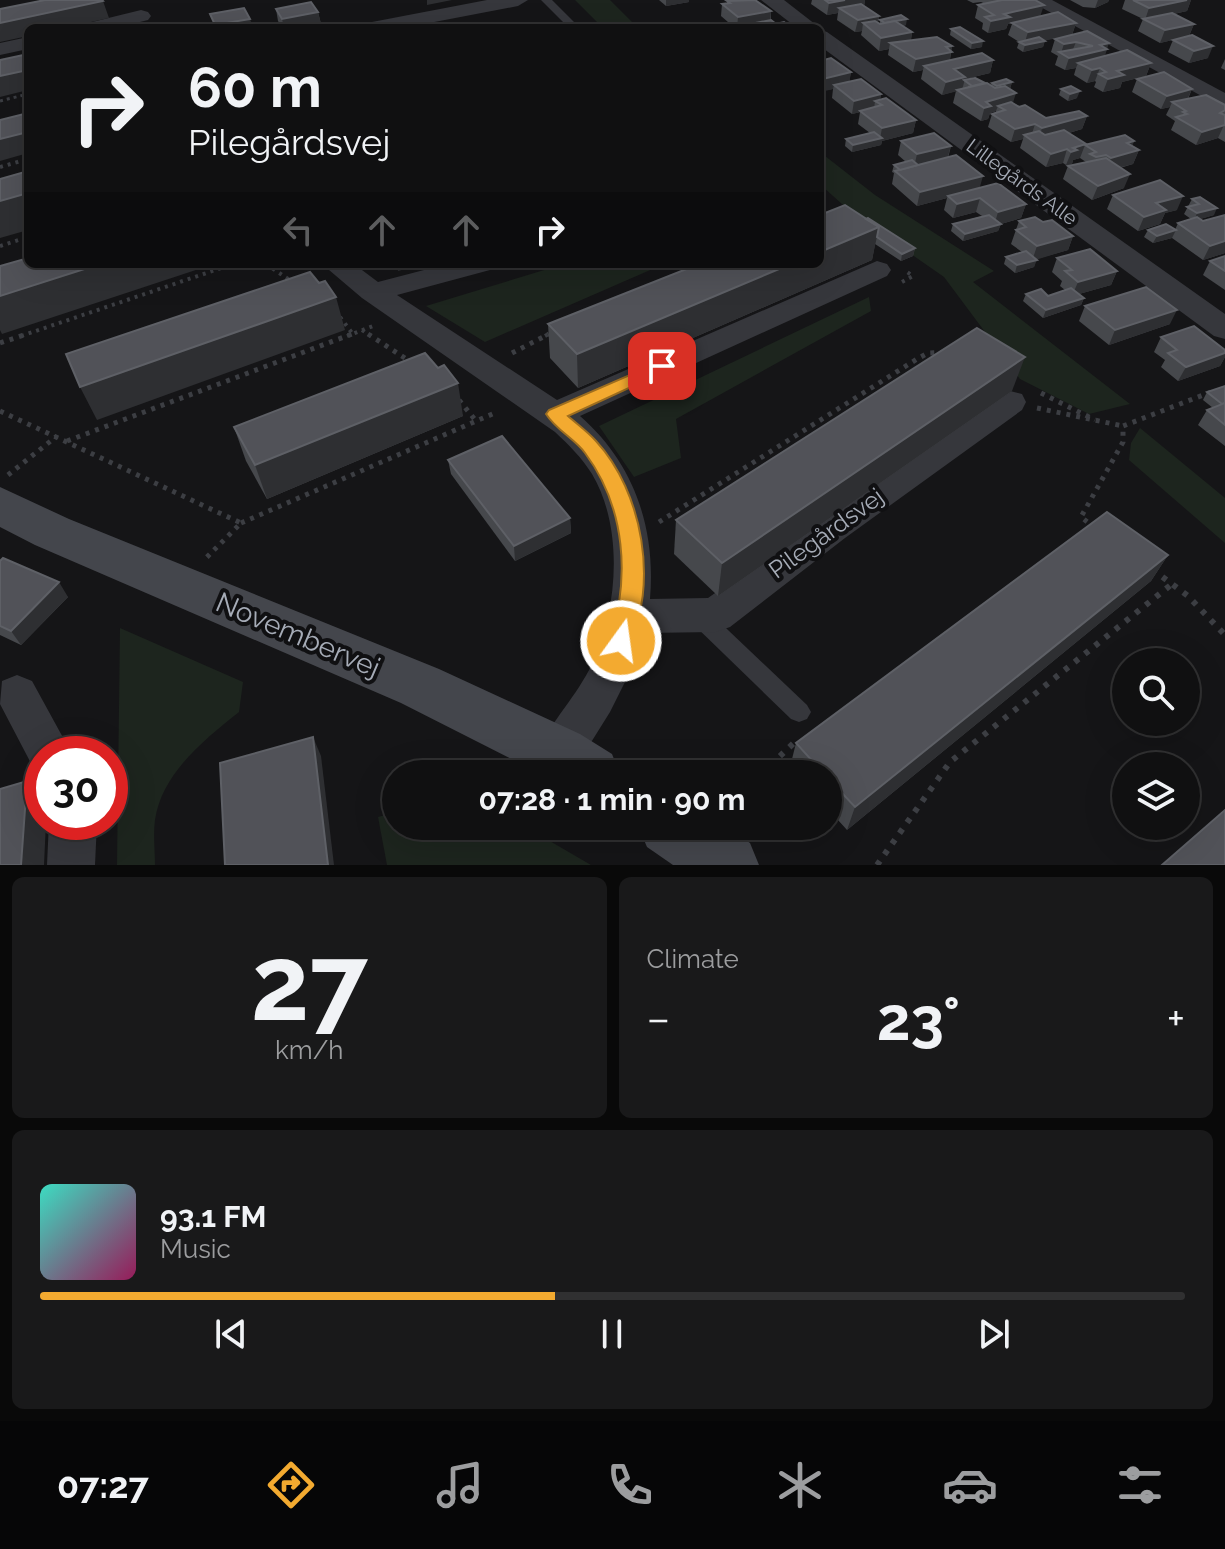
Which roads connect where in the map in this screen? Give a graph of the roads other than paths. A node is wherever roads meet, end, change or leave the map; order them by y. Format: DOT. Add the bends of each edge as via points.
graph roads {
  1 [pos="518,0"];
  2 [pos="546,0"];
  3 [pos="771,0"];
  4 [pos="1038,0"];
  5 [pos="482,3"];
  6 [pos="141,15"];
  7 [pos="106,24"];
  8 [pos="390,24"];
  9 [pos="571,24"];
  10 [pos="804,24"];
  11 [pos="824,39"];
  12 [pos="24,44"];
  13 [pos="0,49"];
  14 [pos="1225,102"];
  15 [pos="341,268"];
  16 [pos="465,268"];
  17 [pos="877,270"];
  18 [pos="372,292"];
  19 [pos="1225,329"];
  20 [pos="1019,395"];
  21 [pos="543,406"];
  22 [pos="0,505"];
  23 [pos="698,615"];
  24 [pos="628,616"];
  25 [pos="17,694"];
  26 [pos="799,712"];
  27 [pos="40,736"];
  28 [pos="567,760"];
  29 [pos="577,760"];
  30 [pos="72,840"];
  31 [pos="690,840"];
  32 [pos="71,865"];
  33 [pos="728,865"];
  1 -- 5 [label="street"];
  2 -- 9 [label="lane"];
  3 -- 10 [label="street"];
  4 -- 14 [label="street"];
  5 -- 8 [label="street"];
  6 -- 7 [label="street"];
  11 -- 19 [label="street, Lillegårds Alle"];
  12 -- 13 [label="street"];
  15 -- 18 [label="street"];
  16 -- 18 [label="street"];
  17 -- 21 [label="street"];
  18 -- 21 [label="street"];
  20 -- 23 [label="street, Pilegårdsvej" via="716,615"];
  21 -- 24 [label="street" via="590,446 623,505 633,577"];
  22 -- 28 [label="street, Novembervej" via="52,532 420,686"];
  23 -- 24 [label="street, Pilegårdsvej"];
  23 -- 26 [label="lane"];
  24 -- 29 [label="street"];
  25 -- 27 [label="street"];
  30 -- 32 [label="street"];
  31 -- 33 [label="street"];
}
